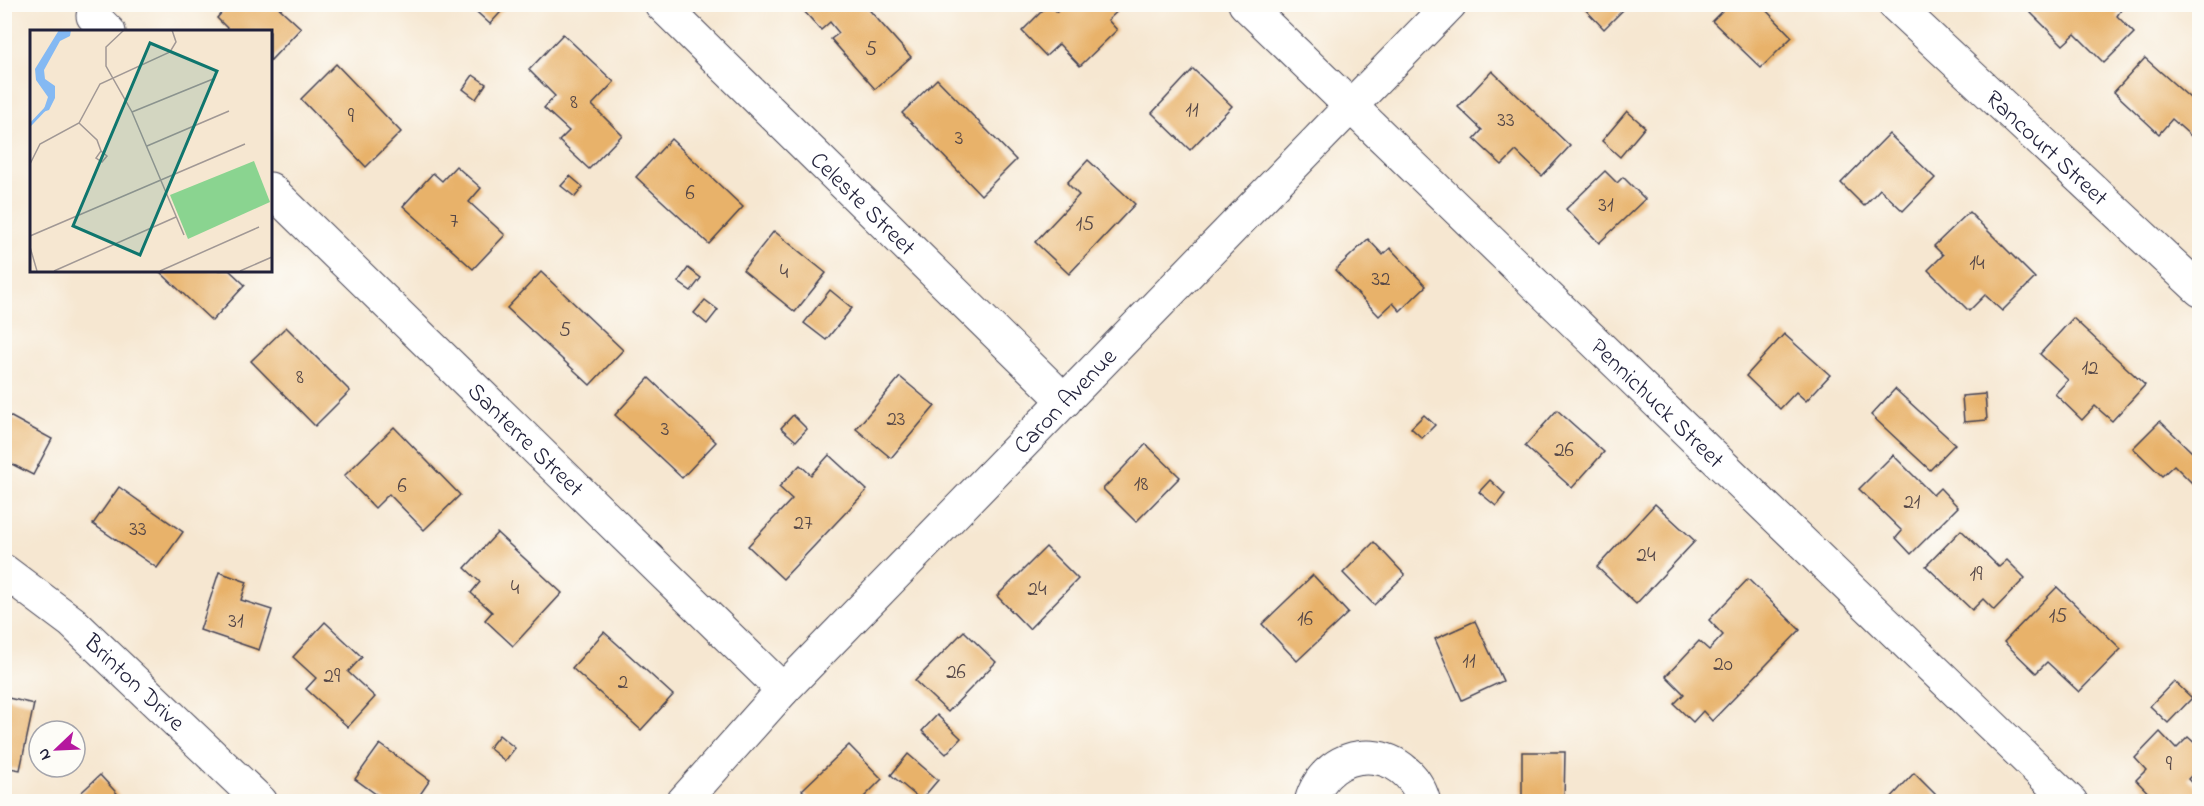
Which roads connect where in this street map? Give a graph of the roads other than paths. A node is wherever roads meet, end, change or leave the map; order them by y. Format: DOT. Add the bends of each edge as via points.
graph roads {
  1 [pos="661,4"];
  2 [pos="1245,4"];
  3 [pos="1450,4"];
  4 [pos="1894,4"];
  5 [pos="1349,105"];
  6 [pos="272,191"];
  7 [pos="2199,290"];
  8 [pos="1065,400"];
  9 [pos="4,571"];
  10 [pos="783,690"];
  11 [pos="261,801"];
  12 [pos="683,801"];
  13 [pos="1311,801"];
  14 [pos="1424,801"];
  15 [pos="2071,801"];
  1 -- 8 [label="street, Celeste Street"];
  2 -- 5 [label="street, Pennichuck Street"];
  3 -- 5 [label="street, Caron Avenue"];
  4 -- 7 [label="street, Rancourt Street"];
  5 -- 8 [label="street, Caron Avenue"];
  5 -- 15 [label="street, Pennichuck Street"];
  6 -- 10 [label="street, Santerre Street"];
  8 -- 10 [label="street, Caron Avenue"];
  9 -- 11 [label="street, Brinton Drive" via="72,622"];
  10 -- 12 [label="street, Caron Avenue"];
  13 -- 14 [label="street" via="1326,773 1341,762 1377,757 1410,774"];
}
